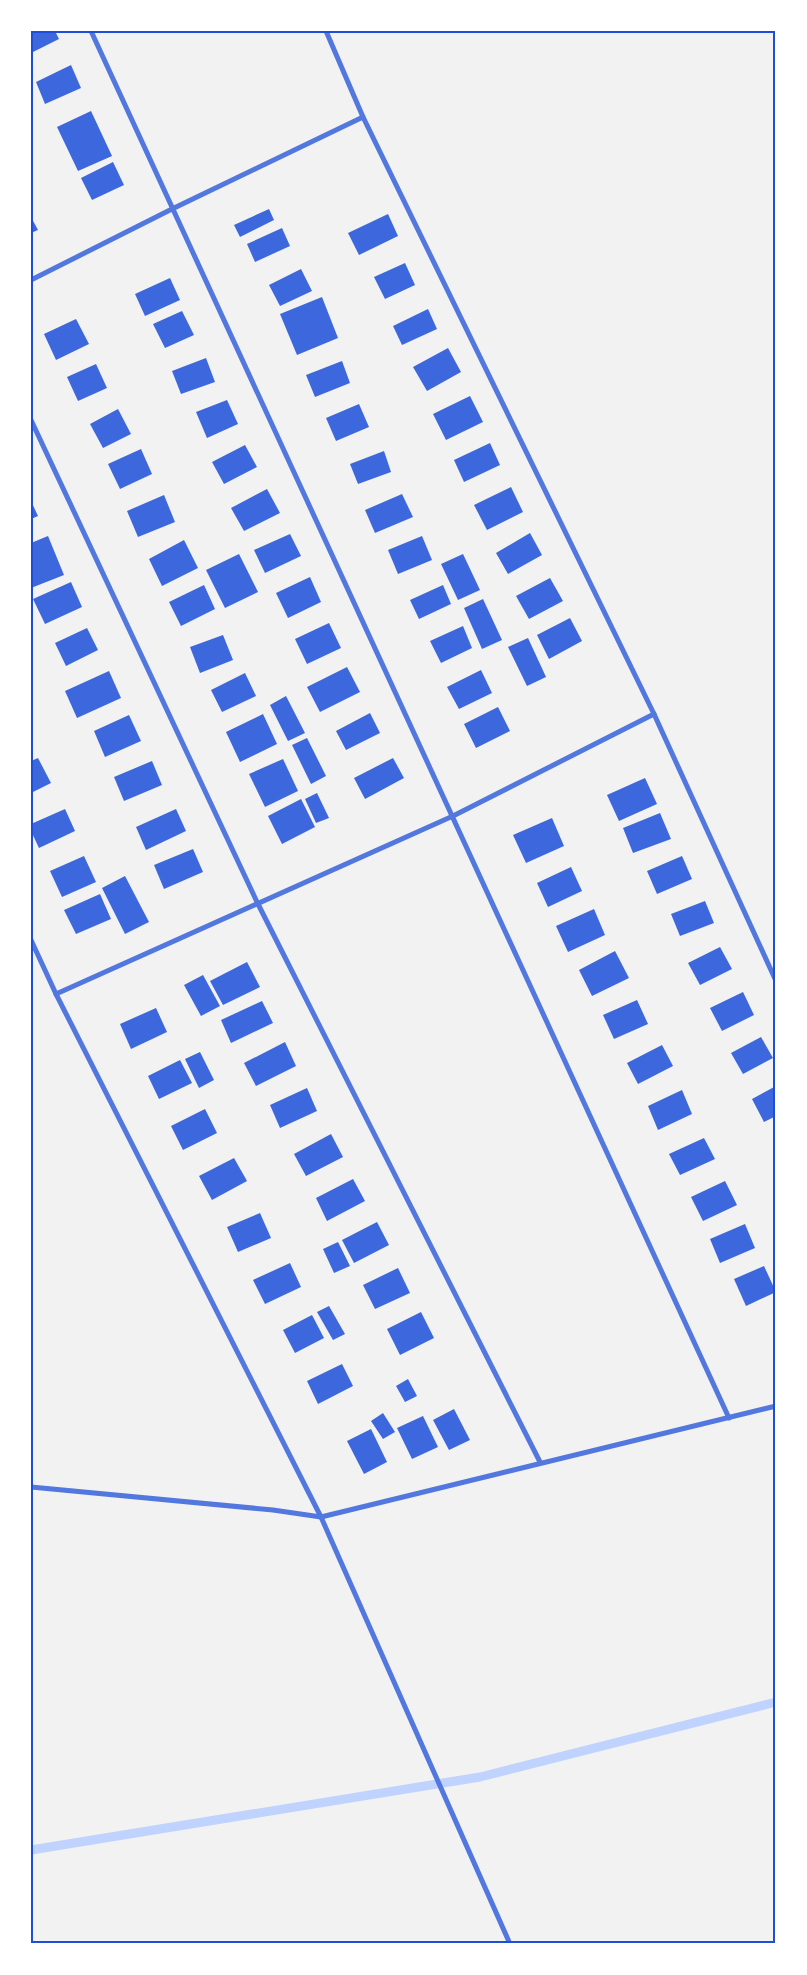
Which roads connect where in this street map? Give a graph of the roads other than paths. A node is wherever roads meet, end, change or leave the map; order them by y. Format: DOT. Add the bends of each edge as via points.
graph roads {
  1 [pos="91,31"];
  2 [pos="326,31"];
  3 [pos="363,117"];
  4 [pos="172,209"];
  5 [pos="31,280"];
  6 [pos="31,420"];
  7 [pos="654,714"];
  8 [pos="453,816"];
  9 [pos="257,902"];
  10 [pos="31,940"];
  11 [pos="776,981"];
  12 [pos="56,994"];
  13 [pos="776,1406"];
  14 [pos="729,1418"];
  15 [pos="540,1462"];
  16 [pos="31,1487"];
  17 [pos="321,1517"];
  18 [pos="510,1944"];
  1 -- 4 [label="street"];
  2 -- 3 [label="street"];
  3 -- 4 [label="street"];
  3 -- 7 [label="street"];
  4 -- 5 [label="street"];
  4 -- 8 [label="street"];
  6 -- 9 [label="street"];
  7 -- 8 [label="street"];
  7 -- 11 [label="street"];
  8 -- 9 [label="street"];
  8 -- 14 [label="street"];
  9 -- 12 [label="street"];
  9 -- 15 [label="street"];
  10 -- 12 [label="street"];
  12 -- 17 [label="street"];
  13 -- 14 [label="street"];
  14 -- 15 [label="street"];
  15 -- 17 [label="street"];
  16 -- 17 [label="street"];
  17 -- 18 [label="street"];
}
